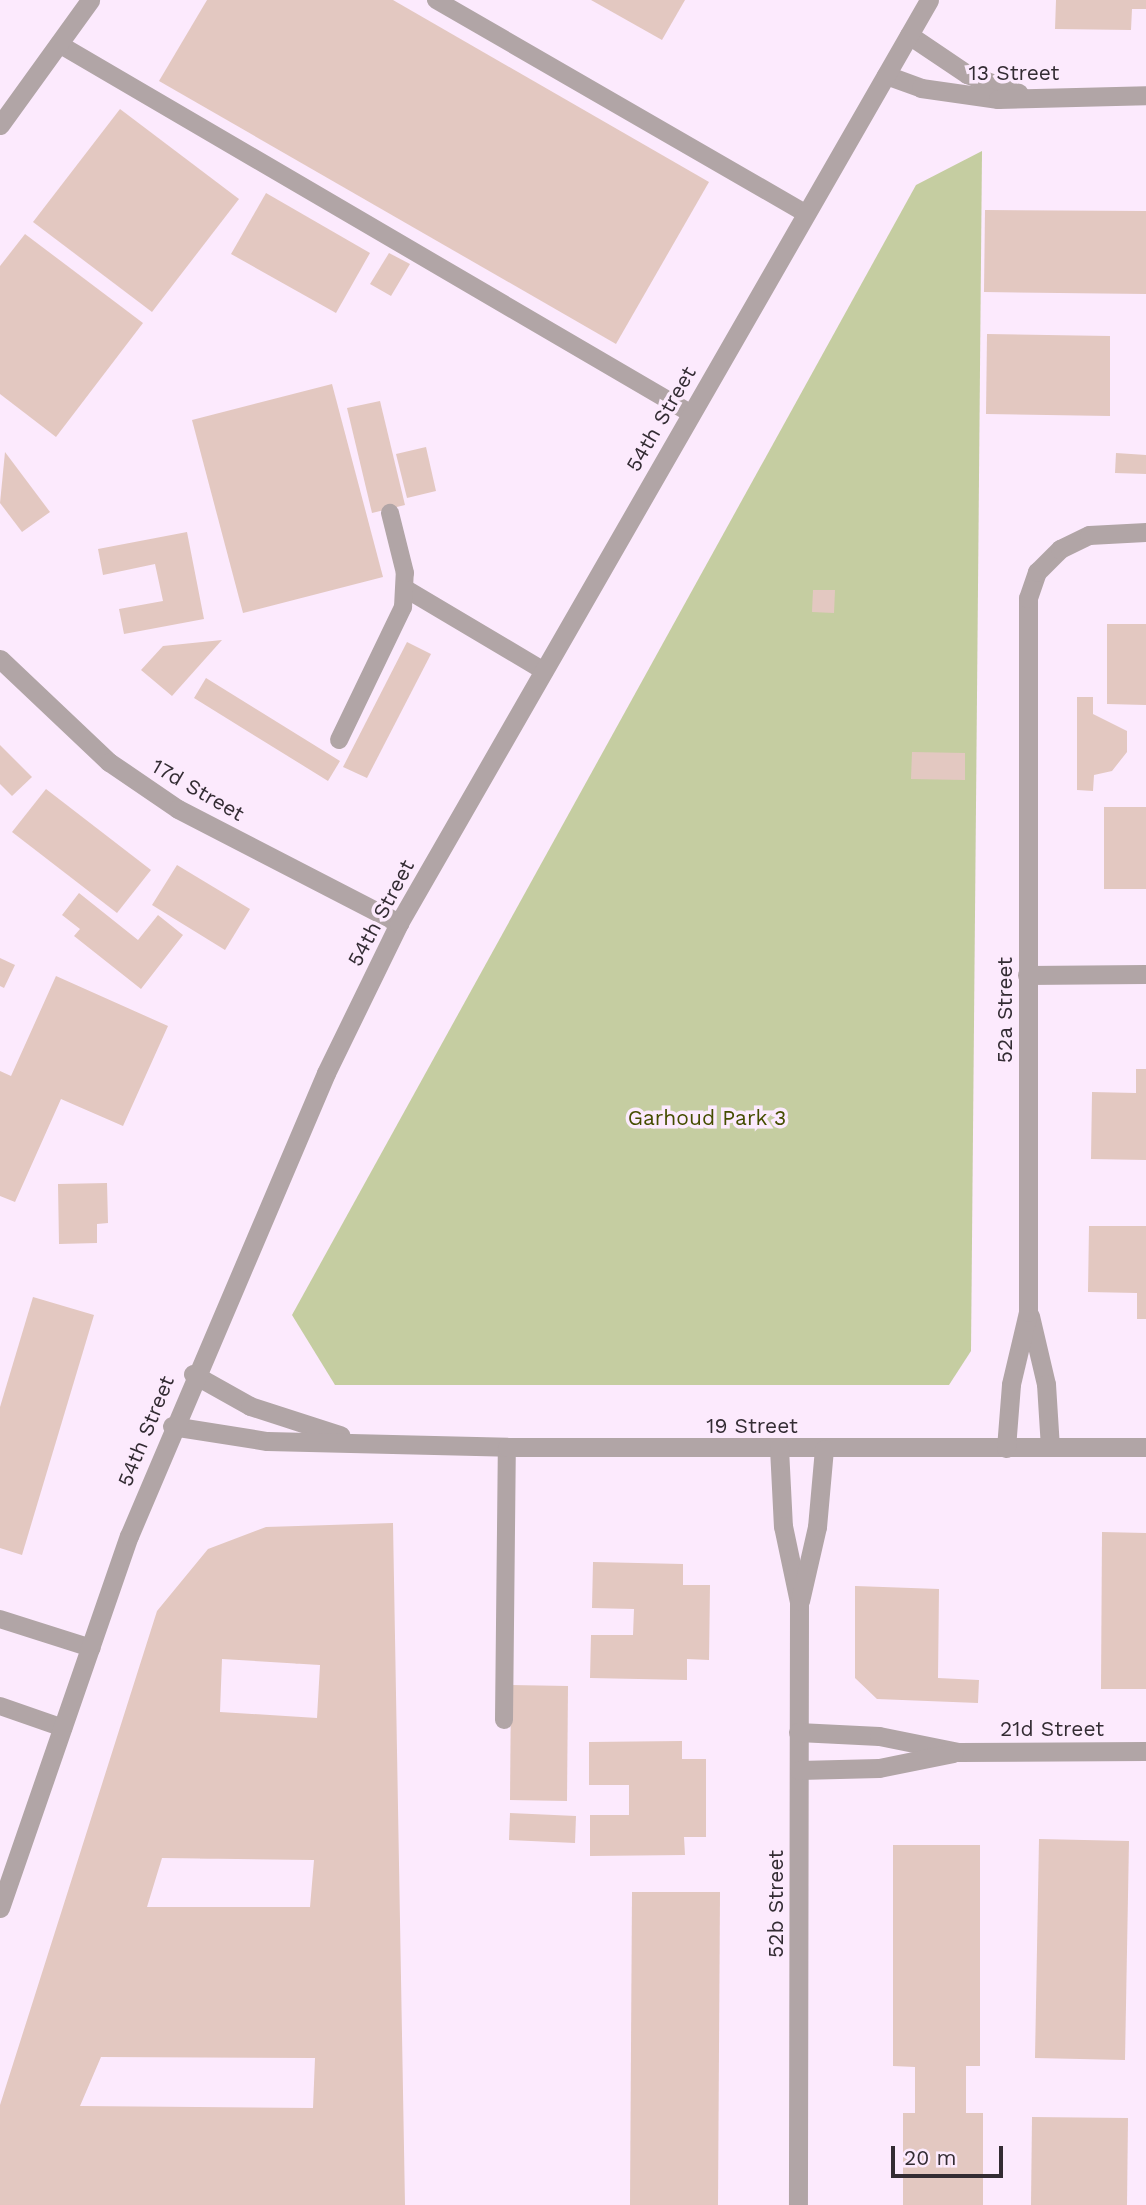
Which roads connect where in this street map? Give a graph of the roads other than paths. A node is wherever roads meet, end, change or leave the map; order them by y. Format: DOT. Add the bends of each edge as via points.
graph roads {
  1 [pos="90,0"];
  2 [pos="436,0"];
  3 [pos="929,0"];
  4 [pos="909,35"];
  5 [pos="59,44"];
  6 [pos="886,75"];
  7 [pos="1146,95"];
  8 [pos="1033,96"];
  9 [pos="0,125"];
  10 [pos="805,214"];
  11 [pos="690,413"];
  12 [pos="390,513"];
  13 [pos="1146,532"];
  14 [pos="406,589"];
  15 [pos="0,659"];
  16 [pos="544,671"];
  17 [pos="339,740"];
  18 [pos="399,923"];
  19 [pos="1146,974"];
  20 [pos="1027,975"];
  21 [pos="1028,1312"];
  22 [pos="193,1374"];
  23 [pos="172,1426"];
  24 [pos="357,1441"];
  25 [pos="507,1447"];
  26 [pos="1050,1447"];
  27 [pos="1146,1447"];
  28 [pos="779,1448"];
  29 [pos="1006,1448"];
  30 [pos="824,1449"];
  31 [pos="799,1602"];
  32 [pos="0,1619"];
  33 [pos="91,1648"];
  34 [pos="0,1706"];
  35 [pos="504,1720"];
  36 [pos="63,1728"];
  37 [pos="798,1732"];
  38 [pos="1146,1751"];
  39 [pos="958,1752"];
  40 [pos="799,1770"];
  41 [pos="0,1908"];
  42 [pos="798,2205"];
  1 -- 5 [label="street"];
  2 -- 10 [label="lane"];
  3 -- 4 [label="street, 54th Street"];
  4 -- 6 [label="street, 54th Street"];
  4 -- 8 [label="street" via="967,74"];
  5 -- 9 [label="street"];
  5 -- 11 [label="lane"];
  6 -- 8 [label="street, 13 Street" via="958,96"];
  6 -- 10 [label="street, 54th Street"];
  7 -- 8 [label="street, 13 Street"];
  10 -- 11 [label="street, 54th Street"];
  11 -- 16 [label="street, 54th Street"];
  12 -- 14 [label="lane"];
  13 -- 20 [label="street, 52a Street" via="1089,535 1060,549 1037,572 1026,629"];
  14 -- 16 [label="lane"];
  14 -- 17 [label="lane" via="398,624"];
  15 -- 18 [label="street, 17d Street" via="109,762 178,809"];
  16 -- 18 [label="street, 54th Street"];
  18 -- 22 [label="street, 54th Street" via="262,1212"];
  19 -- 20 [label="street"];
  20 -- 21 [label="street, 52a Street"];
  21 -- 26 [label="street" via="1046,1384"];
  21 -- 29 [label="street, 52a Street" via="1011,1384"];
  22 -- 23 [label="street, 54th Street"];
  22 -- 24 [label="street, 19 Street" via="250,1406"];
  23 -- 24 [label="street, 19 Street" via="267,1441"];
  23 -- 33 [label="street, 54th Street"];
  24 -- 25 [label="street, 19 Street"];
  25 -- 28 [label="street, 19 Street"];
  25 -- 35 [label="lane"];
  26 -- 27 [label="street, 19 Street"];
  26 -- 29 [label="street, 19 Street"];
  28 -- 30 [label="street, 19 Street"];
  28 -- 31 [label="street, 52b Street" via="783,1526"];
  29 -- 30 [label="street, 19 Street"];
  30 -- 31 [label="street, 52b Street" via="817,1527"];
  31 -- 37 [label="street, 52b Street"];
  32 -- 33 [label="lane"];
  33 -- 36 [label="street, 54th Street"];
  34 -- 36 [label="lane"];
  36 -- 41 [label="street, 54th Street"];
  37 -- 39 [label="street, 21d Street" via="879,1736"];
  37 -- 40 [label="street, 52b Street"];
  38 -- 39 [label="street, 21d Street"];
  39 -- 40 [label="street, 21d Street" via="879,1768"];
  40 -- 42 [label="street, 52b Street"];
}
